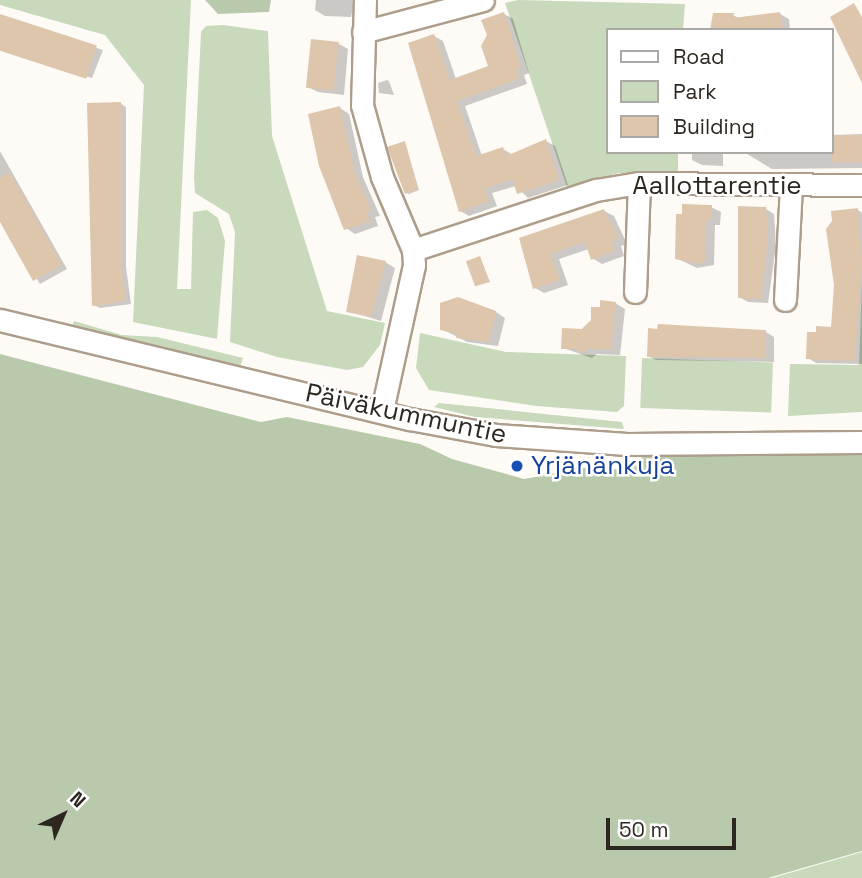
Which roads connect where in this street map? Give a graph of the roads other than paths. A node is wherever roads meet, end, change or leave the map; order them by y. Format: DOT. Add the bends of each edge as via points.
graph roads {
  1 [pos="365,0"];
  2 [pos="483,0"];
  3 [pos="363,32"];
  4 [pos="639,183"];
  5 [pos="862,185"];
  6 [pos="791,186"];
  7 [pos="413,250"];
  8 [pos="635,292"];
  9 [pos="785,300"];
  10 [pos="0,320"];
  11 [pos="382,410"];
  12 [pos="862,442"];
  1 -- 3 [label="street"];
  2 -- 3 [label="street"];
  3 -- 7 [label="street" via="362,105 382,177"];
  4 -- 6 [label="street, Aallottarentie"];
  4 -- 7 [label="street, Aallottarentie" via="596,190"];
  4 -- 8 [label="street"];
  5 -- 6 [label="street, Aallottarentie"];
  6 -- 9 [label="street"];
  7 -- 11 [label="street" via="413,280"];
  10 -- 11 [label="street, Päiväkummuntie"];
  11 -- 12 [label="street, Päiväkummuntie" via="496,435 567,443"];
}
